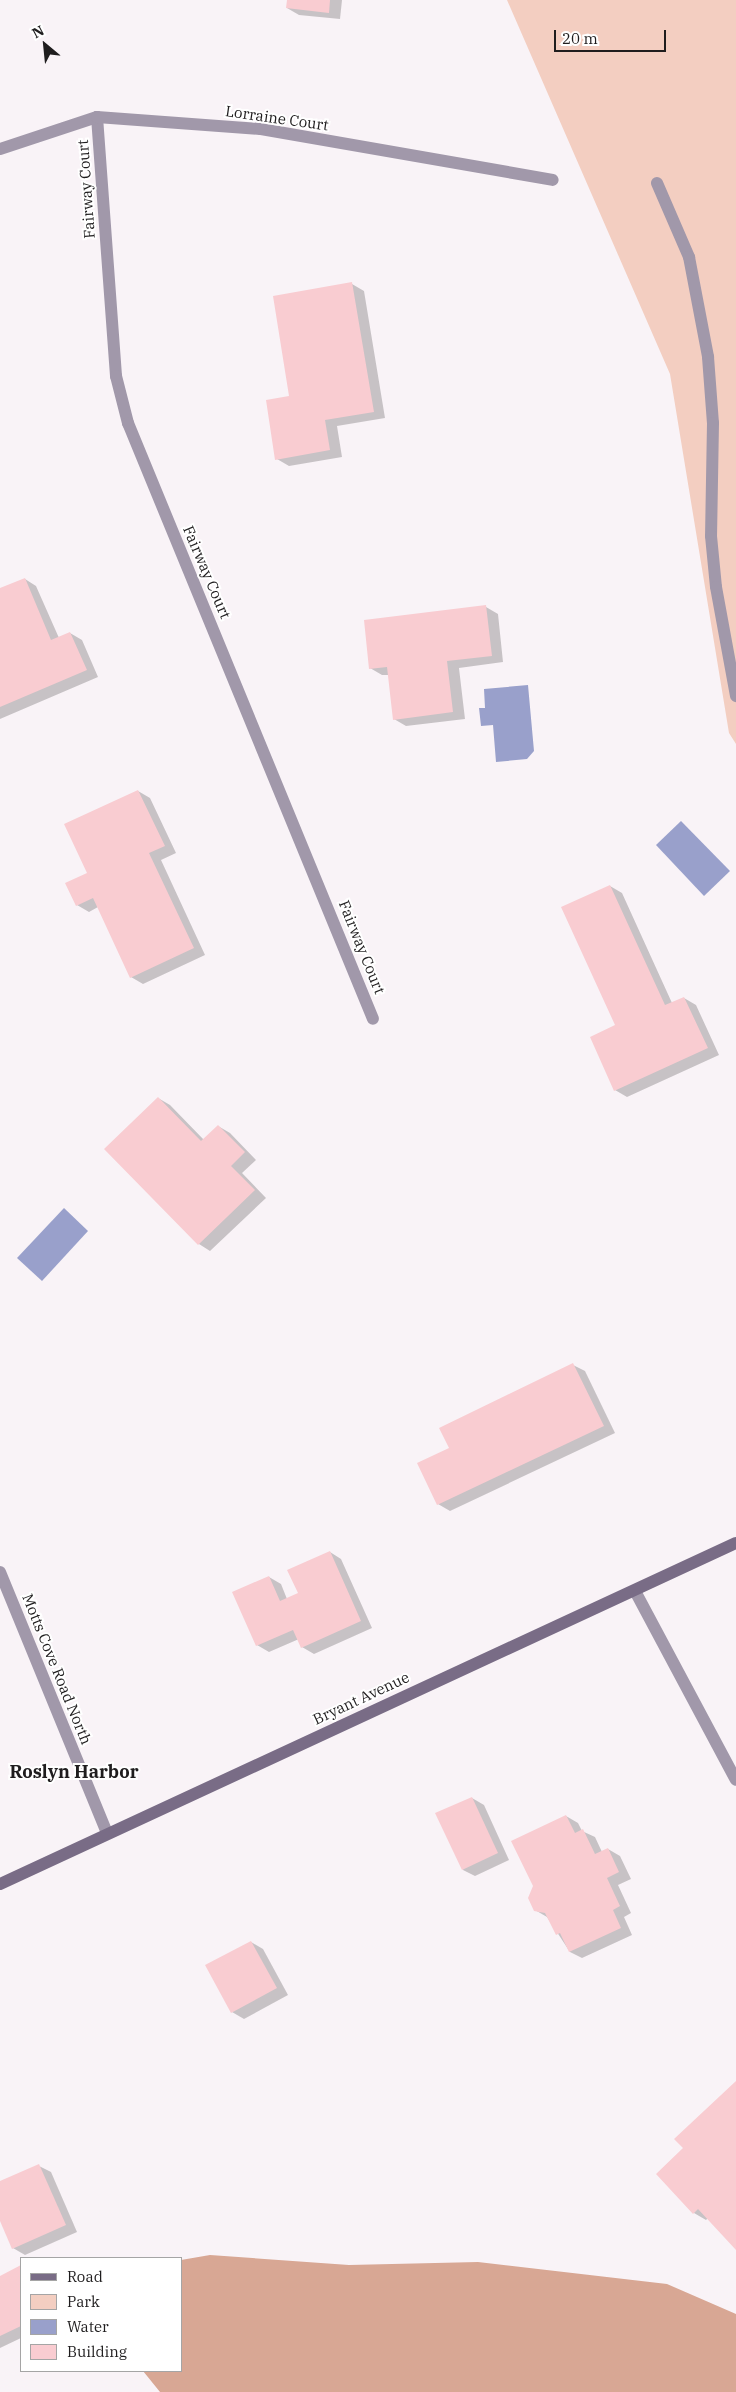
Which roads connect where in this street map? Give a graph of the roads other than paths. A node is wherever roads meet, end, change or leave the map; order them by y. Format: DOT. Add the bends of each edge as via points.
graph roads {
  1 [pos="97,117"];
  2 [pos="0,149"];
  3 [pos="553,180"];
  4 [pos="657,183"];
  5 [pos="736,696"];
  6 [pos="373,1019"];
  7 [pos="736,1543"];
  8 [pos="0,1572"];
  9 [pos="636,1591"];
  10 [pos="736,1780"];
  11 [pos="107,1833"];
  12 [pos="0,1884"];
  1 -- 2 [label="street, Lorraine Court"];
  1 -- 3 [label="street, Lorraine Court" via="261,130"];
  1 -- 6 [label="street, Fairway Court" via="116,376 128,424"];
  4 -- 5 [label="street" via="689,257 708,357 713,423 711,536 716,587"];
  7 -- 9 [label="main road, Bryant Avenue"];
  8 -- 11 [label="street, Motts Cove Road North"];
  9 -- 10 [label="street"];
  9 -- 11 [label="main road, Bryant Avenue"];
  11 -- 12 [label="main road, Bryant Avenue"];
}
